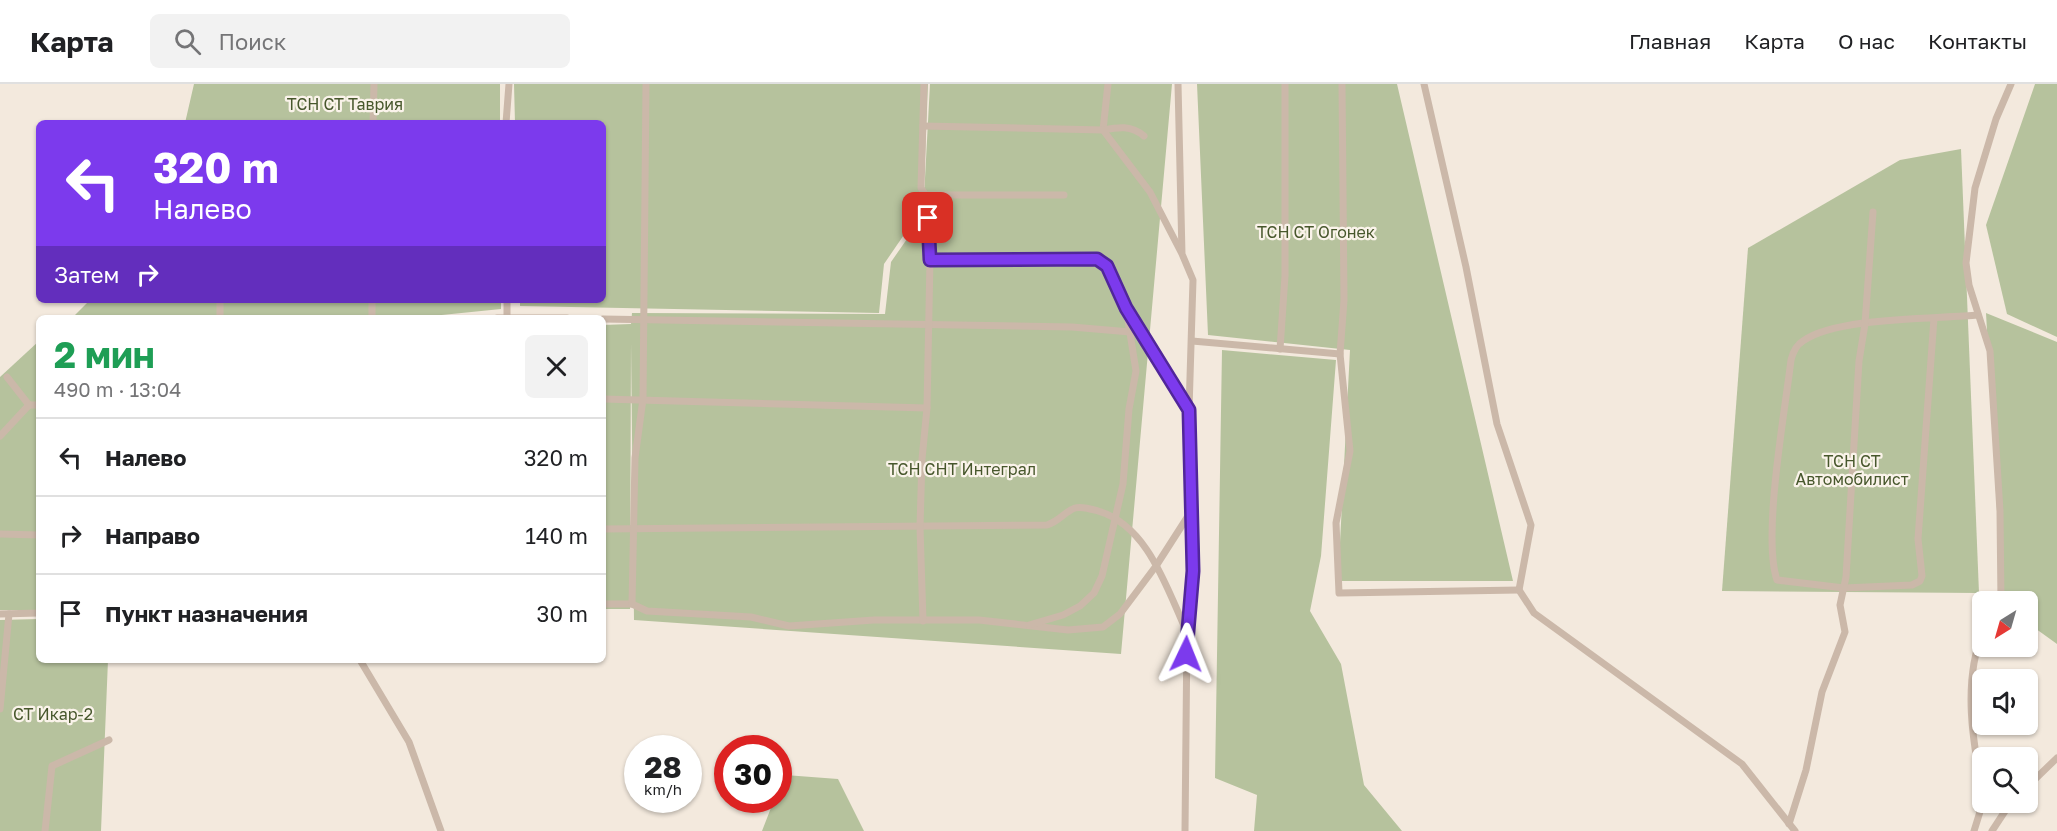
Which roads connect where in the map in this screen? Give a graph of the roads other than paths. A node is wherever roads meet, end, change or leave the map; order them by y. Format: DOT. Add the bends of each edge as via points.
graph roads {
  1 [pos="374,84"];
  2 [pos="509,84"];
  3 [pos="646,84"];
  4 [pos="924,84"];
  5 [pos="1108,84"];
  6 [pos="1178,84"];
  7 [pos="1285,84"];
  8 [pos="1342,84"];
  9 [pos="1424,84"];
  10 [pos="2011,84"];
  11 [pos="373,120"];
  12 [pos="506,120"];
  13 [pos="923,126"];
  14 [pos="1102,130"];
  15 [pos="1144,136"];
  16 [pos="926,195"];
  17 [pos="1064,195"];
  18 [pos="1873,212"];
  19 [pos="1182,254"];
  20 [pos="930,260"];
  21 [pos="1126,308"];
  22 [pos="1978,315"];
  23 [pos="1934,318"];
  24 [pos="606,319"];
  25 [pos="643,320"];
  26 [pos="927,323"];
  27 [pos="1865,324"];
  28 [pos="1130,332"];
  29 [pos="1142,333"];
  30 [pos="1192,341"];
  31 [pos="1280,349"];
  32 [pos="1340,354"];
  33 [pos="7,377"];
  34 [pos="606,399"];
  35 [pos="643,399"];
  36 [pos="29,405"];
  37 [pos="36,405"];
  38 [pos="927,408"];
  39 [pos="1189,410"];
  40 [pos="0,436"];
  41 [pos="1190,513"];
  42 [pos="1115,516"];
  43 [pos="920,527"];
  44 [pos="606,529"];
  45 [pos="633,529"];
  46 [pos="0,534"];
  47 [pos="36,535"];
  48 [pos="1156,566"];
  49 [pos="1844,588"];
  50 [pos="1519,590"];
  51 [pos="2001,591"];
  52 [pos="606,604"];
  53 [pos="632,604"];
  54 [pos="36,613"];
  55 [pos="0,614"];
  56 [pos="9,614"];
  57 [pos="923,621"];
  58 [pos="1027,626"];
  59 [pos="1186,631"];
  60 [pos="1975,657"];
  61 [pos="362,663"];
  62 [pos="0,709"];
  63 [pos="109,740"];
  64 [pos="1975,747"];
  65 [pos="2057,758"];
  66 [pos="2038,776"];
  67 [pos="1980,813"];
  68 [pos="2004,813"];
  69 [pos="1789,824"];
  70 [pos="45,831"];
  71 [pos="441,831"];
  72 [pos="1185,831"];
  73 [pos="1795,831"];
  74 [pos="1974,831"];
  75 [pos="1992,831"];
  1 -- 11 [label="street"];
  2 -- 12 [label="street"];
  3 -- 25 [label="street"];
  4 -- 13 [label="street"];
  5 -- 14 [label="street"];
  6 -- 19 [label="street"];
  7 -- 31 [label="street" via="1285,276"];
  8 -- 32 [label="street" via="1344,300"];
  9 -- 50 [label="street" via="1497,424 1531,525"];
  10 -- 22 [label="street" via="1975,188 1966,263"];
  13 -- 14 [label="street"];
  13 -- 16 [label="street" via="921,188"];
  14 -- 15 [label="street" via="1135,128"];
  14 -- 19 [label="street" via="1150,192"];
  16 -- 17 [label="street"];
  16 -- 20 [label="street"];
  18 -- 27 [label="street"];
  19 -- 30 [label="street" via="1192,280"];
  20 -- 21 [label="street" via="1097,259 1107,266"];
  20 -- 26 [label="street"];
  21 -- 28 [label="street"];
  21 -- 29 [label="street"];
  22 -- 23 [label="street"];
  22 -- 51 [label="street" via="1990,351"];
  23 -- 27 [label="street"];
  23 -- 49 [label="street" via="1918,539 1922,579 1915,585"];
  24 -- 25 [label="street"];
  25 -- 26 [label="street"];
  25 -- 35 [label="street"];
  26 -- 28 [label="street"];
  26 -- 38 [label="street"];
  27 -- 49 [label="street" via="1859,361"];
  27 -- 49 [label="street" via="1804,339 1793,352 1775,506 1773,566 1778,580"];
  28 -- 29 [label="street"];
  28 -- 42 [label="street" via="1136,371 1123,484"];
  29 -- 39 [label="street"];
  30 -- 31 [label="street"];
  30 -- 39 [label="street"];
  31 -- 32 [label="street"];
  32 -- 50 [label="street" via="1350,451 1336,523 1339,593"];
  33 -- 36 [label="street"];
  34 -- 35 [label="street"];
  35 -- 38 [label="street"];
  35 -- 45 [label="street" via="634,458"];
  36 -- 37 [label="street"];
  36 -- 40 [label="street"];
  38 -- 43 [label="street"];
  39 -- 41 [label="street"];
  41 -- 48 [label="street"];
  41 -- 59 [label="street" via="1193,571"];
  42 -- 43 [label="street" via="1075,508 1047,525"];
  42 -- 48 [label="street" via="1140,541"];
  42 -- 58 [label="street" via="1102,576 1094,593 1063,615"];
  43 -- 45 [label="street"];
  43 -- 57 [label="street"];
  44 -- 45 [label="street"];
  45 -- 53 [label="street"];
  46 -- 47 [label="street"];
  48 -- 58 [label="street" via="1120,614 1103,627 1068,630"];
  48 -- 59 [label="street"];
  49 -- 69 [label="street" via="1840,604 1845,632 1822,692 1806,770"];
  50 -- 69 [label="street" via="1534,613 1742,764"];
  52 -- 53 [label="street"];
  53 -- 57 [label="street" via="647,611 751,617 789,626"];
  54 -- 56 [label="street"];
  55 -- 56 [label="street"];
  56 -- 62 [label="street"];
  57 -- 58 [label="street" via="979,620"];
  59 -- 72 [label="street"];
  60 -- 64 [label="street" via="1971,697"];
  61 -- 71 [label="street" via="409,742"];
  63 -- 70 [label="street" via="52,766"];
  65 -- 66 [label="street"];
  67 -- 74 [label="street"];
  68 -- 75 [label="street"];
  69 -- 73 [label="street"];
}
